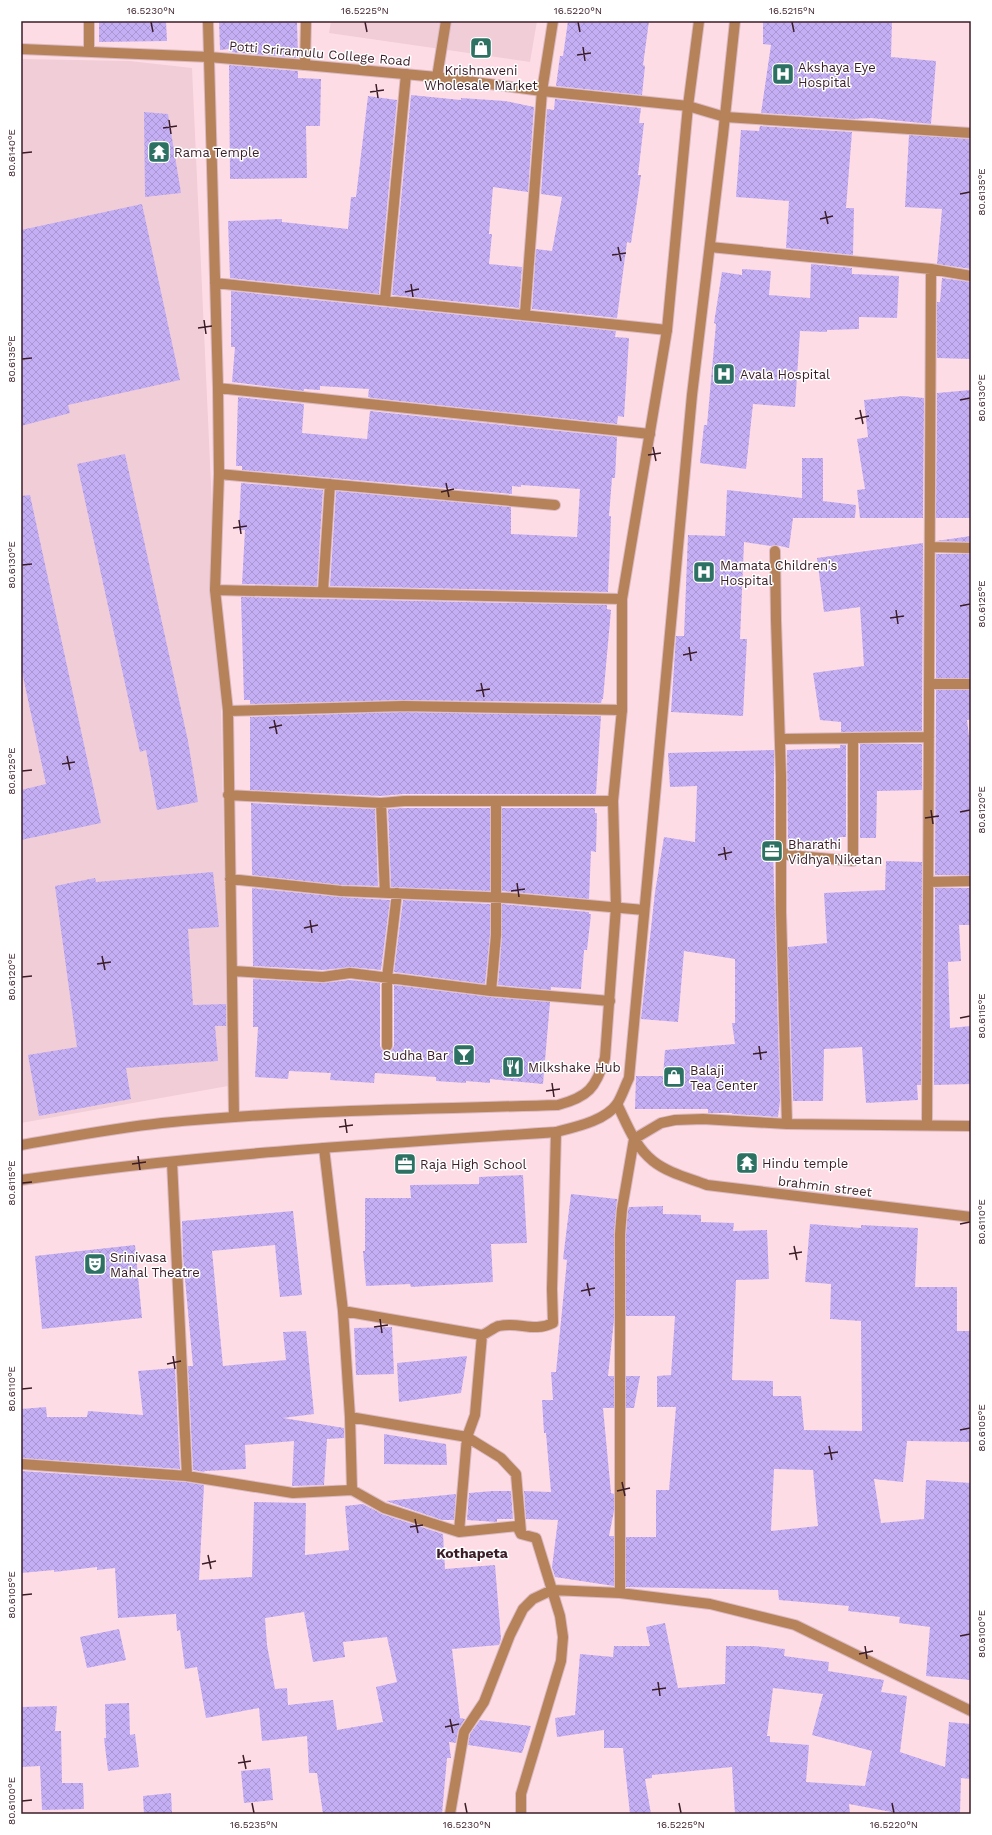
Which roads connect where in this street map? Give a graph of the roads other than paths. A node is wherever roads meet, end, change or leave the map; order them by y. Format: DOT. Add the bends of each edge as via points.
graph roads {
  1 [pos="89,21"];
  2 [pos="208,21"];
  3 [pos="306,21"];
  4 [pos="446,21"];
  5 [pos="553,21"];
  6 [pos="699,21"];
  7 [pos="735,21"];
  8 [pos="21,49"];
  9 [pos="89,51"];
  10 [pos="209,56"];
  11 [pos="305,65"];
  12 [pos="406,74"];
  13 [pos="437,76"];
  14 [pos="542,91"];
  15 [pos="688,106"];
  16 [pos="724,117"];
  17 [pos="971,133"];
  18 [pos="710,247"];
  19 [pos="931,269"];
  20 [pos="971,276"];
  21 [pos="215,283"];
  22 [pos="385,300"];
  23 [pos="525,314"];
  24 [pos="667,330"];
  25 [pos="218,388"];
  26 [pos="650,434"];
  27 [pos="218,474"];
  28 [pos="330,484"];
  29 [pos="555,505"];
  30 [pos="930,547"];
  31 [pos="971,548"];
  32 [pos="776,551"];
  33 [pos="216,590"];
  34 [pos="323,591"];
  35 [pos="622,599"];
  36 [pos="929,684"];
  37 [pos="971,684"];
  38 [pos="622,710"];
  39 [pos="228,711"];
  40 [pos="929,737"];
  41 [pos="853,738"];
  42 [pos="780,739"];
  43 [pos="228,795"];
  44 [pos="613,801"];
  45 [pos="381,803"];
  46 [pos="496,803"];
  47 [pos="781,851"];
  48 [pos="230,879"];
  49 [pos="971,881"];
  50 [pos="928,882"];
  51 [pos="385,893"];
  52 [pos="397,893"];
  53 [pos="496,898"];
  54 [pos="616,907"];
  55 [pos="644,910"];
  56 [pos="233,971"];
  57 [pos="387,978"];
  58 [pos="491,991"];
  59 [pos="610,1001"];
  60 [pos="387,1046"];
  61 [pos="617,1104"];
  62 [pos="234,1117"];
  63 [pos="787,1124"];
  64 [pos="927,1125"];
  65 [pos="971,1126"];
  66 [pos="556,1132"];
  67 [pos="634,1139"];
  68 [pos="21,1144"];
  69 [pos="324,1148"];
  70 [pos="172,1162"];
  71 [pos="21,1180"];
  72 [pos="971,1217"];
  73 [pos="344,1311"];
  74 [pos="482,1335"];
  75 [pos="350,1417"];
  76 [pos="467,1437"];
  77 [pos="21,1464"];
  78 [pos="187,1476"];
  79 [pos="352,1490"];
  80 [pos="459,1532"];
  81 [pos="521,1534"];
  82 [pos="552,1590"];
  83 [pos="620,1593"];
  84 [pos="971,1711"];
  85 [pos="450,1814"];
  86 [pos="520,1814"];
  1 -- 9 [label="street"];
  2 -- 10 [label="street"];
  3 -- 11 [label="street"];
  4 -- 13 [label="street"];
  5 -- 14 [label="street"];
  6 -- 15 [label="street"];
  7 -- 16 [label="street"];
  8 -- 9 [label="street, Potti Sriramulu College Road"];
  9 -- 10 [label="street, Potti Sriramulu College Road"];
  10 -- 11 [label="street, Potti Sriramulu College Road"];
  10 -- 21 [label="street"];
  11 -- 12 [label="street, Potti Sriramulu College Road"];
  12 -- 13 [label="street, Potti Sriramulu College Road"];
  12 -- 22 [label="street"];
  13 -- 14 [label="street, Potti Sriramulu College Road"];
  14 -- 15 [label="street, Potti Sriramulu College Road"];
  14 -- 23 [label="street"];
  15 -- 16 [label="street, Potti Sriramulu College Road"];
  15 -- 24 [label="street"];
  16 -- 17 [label="street, Potti Sriramulu College Road"];
  16 -- 18 [label="street"];
  18 -- 19 [label="street"];
  18 -- 55 [label="street" via="691,403"];
  19 -- 20 [label="street"];
  19 -- 30 [label="street"];
  21 -- 22 [label="street"];
  21 -- 25 [label="street"];
  22 -- 23 [label="street"];
  23 -- 24 [label="street"];
  24 -- 26 [label="street"];
  25 -- 26 [label="street"];
  25 -- 27 [label="street"];
  26 -- 35 [label="street"];
  27 -- 28 [label="street"];
  27 -- 33 [label="street"];
  28 -- 29 [label="street"];
  28 -- 34 [label="street"];
  30 -- 31 [label="street"];
  30 -- 36 [label="street"];
  32 -- 42 [label="street"];
  33 -- 34 [label="street"];
  33 -- 39 [label="street"];
  34 -- 35 [label="street"];
  35 -- 38 [label="street"];
  36 -- 37 [label="street"];
  36 -- 40 [label="street"];
  38 -- 39 [label="street" via="402,706"];
  38 -- 44 [label="street"];
  39 -- 43 [label="street"];
  40 -- 41 [label="street"];
  40 -- 50 [label="street"];
  41 -- 42 [label="street"];
  41 -- 47 [label="street" via="853,860 788,855"];
  42 -- 47 [label="street"];
  43 -- 45 [label="street"];
  43 -- 48 [label="street"];
  44 -- 46 [label="street"];
  44 -- 54 [label="street"];
  45 -- 46 [label="street"];
  45 -- 51 [label="street"];
  46 -- 53 [label="street"];
  47 -- 63 [label="street"];
  48 -- 51 [label="street"];
  48 -- 56 [label="street"];
  49 -- 50 [label="street"];
  50 -- 64 [label="street"];
  51 -- 52 [label="street"];
  52 -- 53 [label="street"];
  52 -- 57 [label="street"];
  53 -- 54 [label="street"];
  53 -- 58 [label="street"];
  54 -- 55 [label="street"];
  54 -- 59 [label="street"];
  55 -- 61 [label="street" via="629,1078"];
  56 -- 57 [label="street" via="324,977 350,973"];
  56 -- 62 [label="street"];
  57 -- 58 [label="street"];
  57 -- 60 [label="street"];
  58 -- 59 [label="street"];
  59 -- 62 [label="street" via="605,1058 599,1079 588,1092 576,1100 558,1105"];
  61 -- 66 [label="street" via="594,1120"];
  61 -- 67 [label="street, brahmin street"];
  62 -- 68 [label="street" via="160,1123"];
  63 -- 64 [label="street"];
  63 -- 67 [label="street" via="675,1120 661,1123"];
  64 -- 65 [label="street"];
  66 -- 69 [label="street"];
  66 -- 74 [label="street" via="553,1323 543,1328 497,1326"];
  67 -- 72 [label="street, brahmin street" via="653,1161 707,1185"];
  67 -- 83 [label="street" via="620,1234"];
  69 -- 70 [label="street"];
  69 -- 73 [label="street"];
  70 -- 71 [label="street"];
  70 -- 78 [label="street"];
  73 -- 74 [label="street"];
  73 -- 75 [label="street"];
  74 -- 76 [label="street" via="476,1415"];
  75 -- 76 [label="street"];
  75 -- 79 [label="street"];
  76 -- 80 [label="street"];
  76 -- 81 [label="street" via="501,1458 516,1474"];
  77 -- 78 [label="street"];
  78 -- 79 [label="street" via="293,1493"];
  79 -- 80 [label="street" via="384,1508"];
  80 -- 81 [label="street" via="517,1526"];
  81 -- 82 [label="street" via="536,1538"];
  82 -- 83 [label="street"];
  82 -- 85 [label="street" via="533,1599 523,1609 484,1702 464,1732"];
  82 -- 86 [label="street" via="560,1616 562,1660 521,1794"];
  83 -- 84 [label="street" via="710,1604 795,1625"];
}
